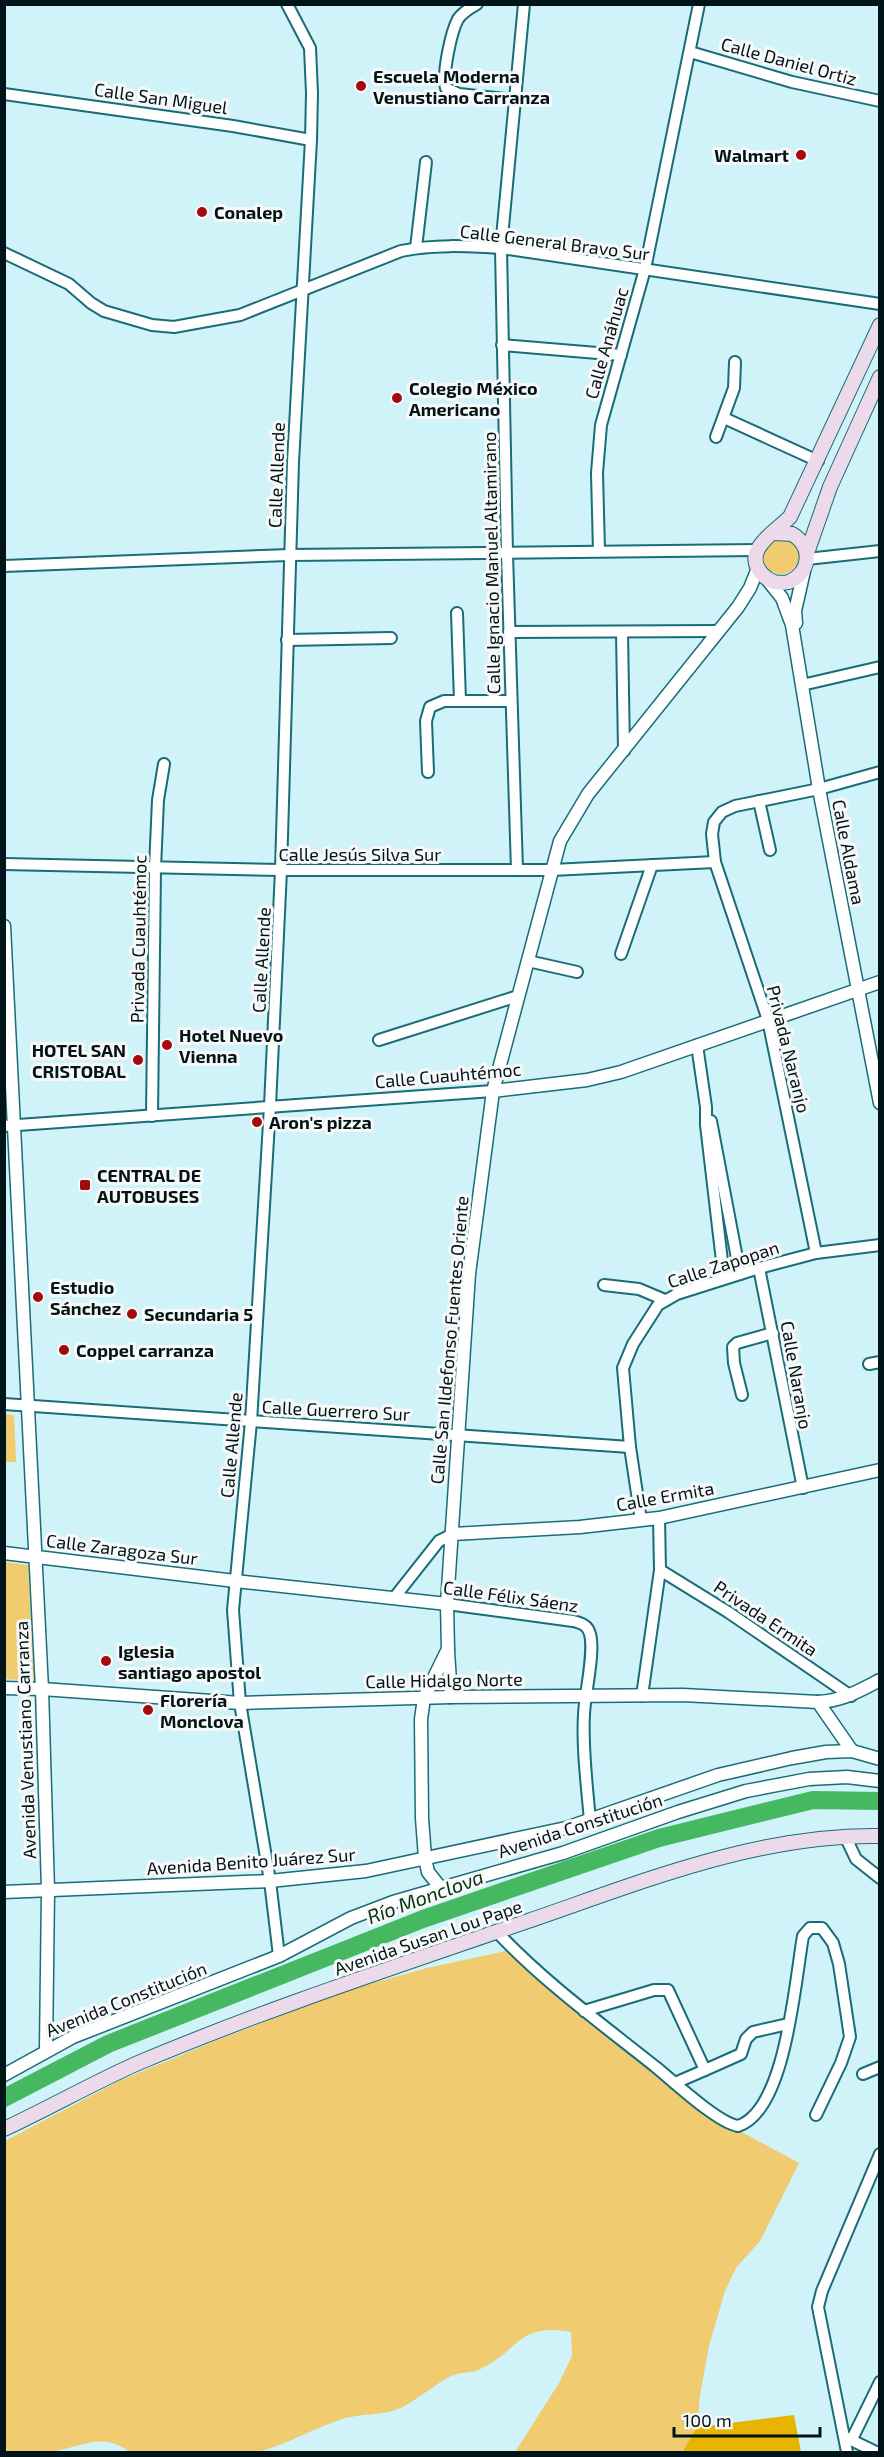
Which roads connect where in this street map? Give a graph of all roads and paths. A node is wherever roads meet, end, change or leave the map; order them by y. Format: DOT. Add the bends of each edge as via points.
graph roads {
  1 [pos="287,4"];
  2 [pos="477,4"];
  3 [pos="524,4"];
  4 [pos="699,4"];
  5 [pos="690,52"];
  6 [pos="4,94"];
  7 [pos="515,100"];
  8 [pos="879,101"];
  9 [pos="311,140"];
  10 [pos="426,162"];
  11 [pos="416,248"];
  12 [pos="501,248"];
  13 [pos="4,252"];
  14 [pos="645,269"];
  15 [pos="301,290"];
  16 [pos="879,304"];
  17 [pos="879,325"];
  18 [pos="502,345"];
  19 [pos="621,355"];
  20 [pos="735,362"];
  21 [pos="879,377"];
  22 [pos="724,418"];
  23 [pos="716,437"];
  24 [pos="818,461"];
  25 [pos="774,533"];
  26 [pos="757,550"];
  27 [pos="599,551"];
  28 [pos="879,551"];
  29 [pos="507,554"];
  30 [pos="289,555"];
  31 [pos="806,561"];
  32 [pos="4,566"];
  33 [pos="762,573"];
  34 [pos="457,613"];
  35 [pos="719,631"];
  36 [pos="509,632"];
  37 [pos="622,632"];
  38 [pos="391,638"];
  39 [pos="287,640"];
  40 [pos="796,643"];
  41 [pos="879,667"];
  42 [pos="802,685"];
  43 [pos="460,701"];
  44 [pos="510,701"];
  45 [pos="624,751"];
  46 [pos="164,764"];
  47 [pos="428,772"];
  48 [pos="879,772"];
  49 [pos="819,789"];
  50 [pos="759,801"];
  51 [pos="770,850"];
  52 [pos="715,862"];
  53 [pos="4,864"];
  54 [pos="652,865"];
  55 [pos="155,868"];
  56 [pos="281,870"];
  57 [pos="517,870"];
  58 [pos="552,870"];
  59 [pos="4,926"];
  60 [pos="621,954"];
  61 [pos="528,961"];
  62 [pos="577,972"];
  63 [pos="879,982"];
  64 [pos="857,989"];
  65 [pos="518,996"];
  66 [pos="768,1020"];
  67 [pos="379,1040"];
  68 [pos="697,1045"];
  69 [pos="493,1091"];
  70 [pos="879,1103"];
  71 [pos="270,1106"];
  72 [pos="706,1107"];
  73 [pos="152,1116"];
  74 [pos="10,1126"];
  75 [pos="879,1245"];
  76 [pos="816,1253"];
  77 [pos="759,1268"];
  78 [pos="740,1274"];
  79 [pos="724,1278"];
  80 [pos="604,1285"];
  81 [pos="665,1300"];
  82 [pos="773,1333"];
  83 [pos="742,1395"];
  84 [pos="4,1404"];
  85 [pos="28,1406"];
  86 [pos="250,1422"];
  87 [pos="458,1434"];
  88 [pos="630,1447"];
  89 [pos="879,1470"];
  90 [pos="803,1488"];
  91 [pos="658,1518"];
  92 [pos="641,1520"];
  93 [pos="453,1534"];
  94 [pos="4,1553"];
  95 [pos="36,1557"];
  96 [pos="660,1570"];
  97 [pos="235,1581"];
  98 [pos="394,1598"];
  99 [pos="447,1604"];
  100 [pos="448,1649"];
  101 [pos="879,1680"];
  102 [pos="4,1688"];
  103 [pos="42,1689"];
  104 [pos="642,1695"];
  105 [pos="585,1696"];
  106 [pos="851,1696"];
  107 [pos="451,1697"];
  108 [pos="424,1698"];
  109 [pos="818,1702"];
  110 [pos="240,1703"];
  111 [pos="852,1751"];
  112 [pos="879,1759"];
  113 [pos="879,1781"];
  114 [pos="590,1821"];
  115 [pos="845,1836"];
  116 [pos="879,1836"];
  117 [pos="425,1858"];
  118 [pos="879,1878"];
  119 [pos="270,1881"];
  120 [pos="440,1887"];
  121 [pos="48,1890"];
  122 [pos="4,1892"];
  123 [pos="497,1932"];
  124 [pos="279,1956"];
  125 [pos="584,2011"];
  126 [pos="788,2024"];
  127 [pos="46,2050"];
  128 [pos="879,2067"];
  129 [pos="705,2070"];
  130 [pos="863,2074"];
  131 [pos="4,2075"];
  132 [pos="675,2084"];
  133 [pos="816,2115"];
  134 [pos="4,2129"];
  135 [pos="879,2154"];
  136 [pos="879,2382"];
  137 [pos="848,2438"];
  138 [pos="847,2452"];
  139 [pos="876,2452"];
  1 -- 9 [label="street, Calle Allende" via="310,48"];
  2 -- 7 [label="street" via="460,16 454,29 446,88 459,94"];
  3 -- 7 [label="street, Calle Ignacio Manuel Altamirano"];
  4 -- 5 [label="street, Calle Anáhuac"];
  5 -- 8 [label="street, Calle Daniel Ortiz" via="792,82"];
  5 -- 14 [label="street, Calle Anáhuac"];
  6 -- 9 [label="street, Calle San Miguel"];
  7 -- 12 [label="street, Calle Ignacio Manuel Altamirano"];
  9 -- 15 [label="street, Calle Allende"];
  10 -- 11 [label="street"];
  11 -- 12 [label="street, Calle General Bravo Sur"];
  11 -- 15 [label="street, Calle General Bravo Sur"];
  12 -- 14 [label="street, Calle General Bravo Sur"];
  12 -- 18 [label="street, Calle Ignacio Manuel Altamirano"];
  13 -- 15 [label="street, Calle General Bravo Sur" via="69,284 99,308 162,327 240,315"];
  14 -- 16 [label="street, Calle General Bravo Sur"];
  14 -- 19 [label="street, Calle Anáhuac"];
  15 -- 30 [label="street, Calle Allende"];
  17 -- 24 [label="main road"];
  18 -- 19 [label="street"];
  18 -- 29 [label="street, Calle Ignacio Manuel Altamirano"];
  19 -- 27 [label="street, Calle Anáhuac" via="601,425 597,473"];
  20 -- 22 [label="street" via="734,388"];
  21 -- 31 [label="main road" via="830,487"];
  22 -- 23 [label="street"];
  22 -- 24 [label="street"];
  24 -- 25 [label="main road" via="790,517"];
  25 -- 26 [label="main road" via="763,539"];
  25 -- 31 [label="main road" via="798,537"];
  26 -- 27 [label="street"];
  26 -- 33 [label="main road"];
  27 -- 29 [label="street"];
  28 -- 31 [label="street"];
  29 -- 30 [label="street"];
  29 -- 36 [label="street, Calle Ignacio Manuel Altamirano"];
  30 -- 32 [label="street"];
  30 -- 39 [label="street, Calle Allende"];
  31 -- 33 [label="main road" via="795,580 783,584"];
  31 -- 40 [label="street, Calle Aldama" via="795,611"];
  33 -- 35 [label="street, Calle San Ildefonso Fuentes Oriente"];
  33 -- 40 [label="street, Calle Aldama" via="787,608"];
  34 -- 43 [label="street"];
  35 -- 37 [label="street"];
  35 -- 45 [label="street, Calle San Ildefonso Fuentes Oriente"];
  36 -- 37 [label="street"];
  36 -- 44 [label="street, Calle Ignacio Manuel Altamirano"];
  37 -- 45 [label="street"];
  38 -- 39 [label="street"];
  39 -- 56 [label="street, Calle Allende"];
  40 -- 42 [label="street, Calle Aldama"];
  41 -- 42 [label="street"];
  42 -- 49 [label="street, Calle Aldama"];
  43 -- 44 [label="street"];
  43 -- 47 [label="street" via="430,706"];
  44 -- 57 [label="street, Calle Ignacio Manuel Altamirano"];
  45 -- 58 [label="street, Calle San Ildefonso Fuentes Oriente" via="570,821"];
  46 -- 55 [label="street, Privada Cuauhtémoc"];
  48 -- 49 [label="street"];
  49 -- 50 [label="street"];
  49 -- 64 [label="street, Calle Aldama"];
  50 -- 51 [label="street"];
  50 -- 52 [label="street, Privada Naranjo" via="722,812 714,822"];
  52 -- 54 [label="street, Calle Jesús Silva Sur"];
  52 -- 66 [label="street, Privada Naranjo"];
  53 -- 55 [label="street, Calle Jesús Silva Sur"];
  54 -- 58 [label="street, Calle Jesús Silva Sur"];
  54 -- 60 [label="street"];
  55 -- 56 [label="street, Calle Jesús Silva Sur"];
  55 -- 73 [label="street, Privada Cuauhtémoc"];
  56 -- 57 [label="street, Calle Jesús Silva Sur"];
  56 -- 71 [label="street, Calle Allende"];
  57 -- 58 [label="street, Calle Jesús Silva Sur"];
  58 -- 61 [label="street, Calle San Ildefonso Fuentes Oriente"];
  59 -- 74 [label="street, Avenida Venustiano Carranza"];
  61 -- 62 [label="street"];
  61 -- 65 [label="street, Calle San Ildefonso Fuentes Oriente"];
  63 -- 64 [label="street, Calle Cuauhtémoc"];
  64 -- 66 [label="street, Calle Cuauhtémoc"];
  64 -- 70 [label="street, Calle Aldama"];
  65 -- 67 [label="street"];
  65 -- 69 [label="street, Calle San Ildefonso Fuentes Oriente"];
  66 -- 68 [label="street, Calle Cuauhtémoc"];
  66 -- 76 [label="street, Privada Naranjo"];
  68 -- 69 [label="street, Calle Cuauhtémoc" via="610,1075"];
  68 -- 72 [label="street"];
  69 -- 71 [label="street, Calle Cuauhtémoc"];
  69 -- 87 [label="street, Calle San Ildefonso Fuentes Oriente" via="469,1274"];
  71 -- 73 [label="street, Calle Cuauhtémoc"];
  71 -- 86 [label="street, Calle Allende"];
  72 -- 78 [label="street"];
  72 -- 79 [label="street"];
  73 -- 74 [label="street, Calle Cuauhtémoc"];
  74 -- 85 [label="street, Avenida Venustiano Carranza"];
  75 -- 76 [label="street, Calle Zapopan"];
  76 -- 77 [label="street, Calle Zapopan"];
  77 -- 78 [label="street, Calle Zapopan"];
  77 -- 82 [label="street, Calle Naranjo"];
  78 -- 79 [label="street, Calle Zapopan"];
  79 -- 81 [label="street, Calle Zapopan"];
  80 -- 81 [label="street" via="639,1289"];
  81 -- 88 [label="street, Calle Zapopan" via="647,1319 624,1363"];
  82 -- 83 [label="street" via="735,1344 732,1349"];
  82 -- 90 [label="street, Calle Naranjo"];
  84 -- 85 [label="street, Calle Guerrero Sur"];
  85 -- 86 [label="street, Calle Guerrero Sur"];
  85 -- 95 [label="street, Avenida Venustiano Carranza"];
  86 -- 87 [label="street, Calle Guerrero Sur"];
  86 -- 97 [label="street, Calle Allende"];
  87 -- 88 [label="street, Calle Guerrero Sur"];
  87 -- 93 [label="street, Calle San Ildefonso Fuentes Oriente"];
  88 -- 92 [label="street, Calle Zapopan"];
  89 -- 90 [label="street, Calle Ermita"];
  90 -- 91 [label="street, Calle Ermita"];
  91 -- 92 [label="street, Calle Ermita"];
  91 -- 96 [label="street"];
  92 -- 93 [label="street, Calle Ermita"];
  93 -- 98 [label="street" via="439,1542"];
  93 -- 99 [label="street, Calle San Ildefonso Fuentes Oriente"];
  94 -- 95 [label="street, Calle Zaragoza Sur"];
  95 -- 97 [label="street, Calle Zaragoza Sur"];
  95 -- 103 [label="street, Avenida Venustiano Carranza"];
  96 -- 104 [label="street"];
  96 -- 106 [label="street, Privada Ermita"];
  97 -- 98 [label="street, Calle Félix Sáenz"];
  97 -- 110 [label="street, Calle Allende" via="233,1610"];
  98 -- 99 [label="street, Calle Félix Sáenz"];
  99 -- 100 [label="street, Calle San Ildefonso Fuentes Oriente"];
  99 -- 105 [label="street, Calle Félix Sáenz" via="584,1624 591,1641"];
  100 -- 107 [label="street, Calle San Ildefonso Fuentes Oriente"];
  100 -- 108 [label="street, Calle San Ildefonso Fuentes Oriente"];
  101 -- 106 [label="street, Calle Hidalgo Norte"];
  102 -- 103 [label="street, Calle Hidalgo Norte"];
  103 -- 110 [label="street, Calle Hidalgo Norte"];
  103 -- 121 [label="street, Avenida Venustiano Carranza"];
  104 -- 105 [label="street, Calle Hidalgo Norte"];
  104 -- 109 [label="street, Calle Hidalgo Norte"];
  105 -- 107 [label="street, Calle Hidalgo Norte"];
  105 -- 114 [label="street, Calle Félix Sáenz"];
  106 -- 109 [label="street, Calle Hidalgo Norte"];
  107 -- 108 [label="street, Calle Hidalgo Norte"];
  108 -- 110 [label="street, Calle Hidalgo Norte"];
  108 -- 117 [label="street, Calle San Ildefonso Fuentes Oriente" via="421,1719"];
  109 -- 111 [label="street"];
  110 -- 119 [label="street, Calle Allende"];
  111 -- 112 [label="street, Avenida Benito Juárez Sur"];
  111 -- 114 [label="street, Avenida Benito Juárez Sur" via="813,1754 718,1776"];
  113 -- 120 [label="street, Avenida Constitución" via="847,1777 809,1779 746,1791 563,1853"];
  114 -- 117 [label="street, Avenida Benito Juárez Sur"];
  115 -- 116 [label="main road, Avenida Susan Lou Pape"];
  115 -- 118 [label="street" via="856,1859"];
  115 -- 123 [label="main road, Avenida Susan Lou Pape" via="776,1845 697,1863"];
  117 -- 119 [label="street, Avenida Benito Juárez Sur" via="366,1871"];
  117 -- 120 [label="street, Calle San Ildefonso Fuentes Oriente" via="428,1872"];
  119 -- 121 [label="street, Avenida Benito Juárez Sur"];
  119 -- 124 [label="street, Calle Allende"];
  120 -- 124 [label="street, Avenida Constitución" via="351,1918"];
  121 -- 122 [label="street, Avenida Benito Juárez Sur"];
  121 -- 127 [label="street, Avenida Venustiano Carranza"];
  123 -- 125 [label="street"];
  123 -- 134 [label="main road, Avenida Susan Lou Pape" via="200,2038 99,2081"];
  124 -- 127 [label="street, Avenida Constitución"];
  125 -- 129 [label="street" via="654,1990 668,1990"];
  125 -- 132 [label="street"];
  126 -- 129 [label="street" via="753,2032 741,2054"];
  126 -- 132 [label="street" via="779,2068 764,2105 745,2124 731,2124"];
  126 -- 133 [label="street" via="803,1936 810,1928 822,1928 834,1943 850,2037"];
  127 -- 131 [label="street, Avenida Constitución"];
  128 -- 130 [label="street"];
  129 -- 132 [label="street"];
  135 -- 137 [label="street" via="819,2301"];
  136 -- 137 [label="street"];
  137 -- 138 [label="street"];
  137 -- 139 [label="street"];
}
